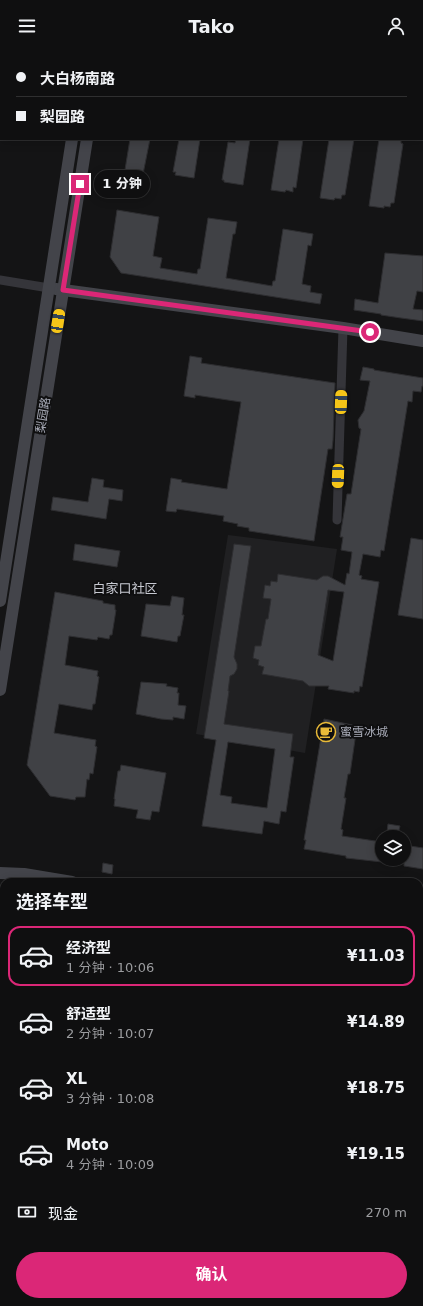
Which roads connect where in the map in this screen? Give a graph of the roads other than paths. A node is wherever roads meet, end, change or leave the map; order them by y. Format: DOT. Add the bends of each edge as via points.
graph roads {
  1 [pos="72,140"];
  2 [pos="88,140"];
  3 [pos="0,280"];
  4 [pos="49,288"];
  5 [pos="63,290"];
  6 [pos="343,328"];
  7 [pos="423,341"];
  8 [pos="337,520"];
  9 [pos="4,553"];
  10 [pos="0,602"];
  11 [pos="0,690"];
  12 [pos="0,873"];
  13 [pos="48,878"];
  1 -- 4 [label="main road, 梨园路"];
  2 -- 5 [label="main road, 梨园路"];
  3 -- 4 [label="street"];
  4 -- 5 [label="main road"];
  4 -- 9 [label="main road, 梨园路"];
  5 -- 6 [label="main road"];
  5 -- 11 [label="main road, 梨园路"];
  6 -- 7 [label="main road"];
  6 -- 8 [label="street"];
  9 -- 10 [label="main road, 梨园路"];
  12 -- 13 [label="main road"];
}
